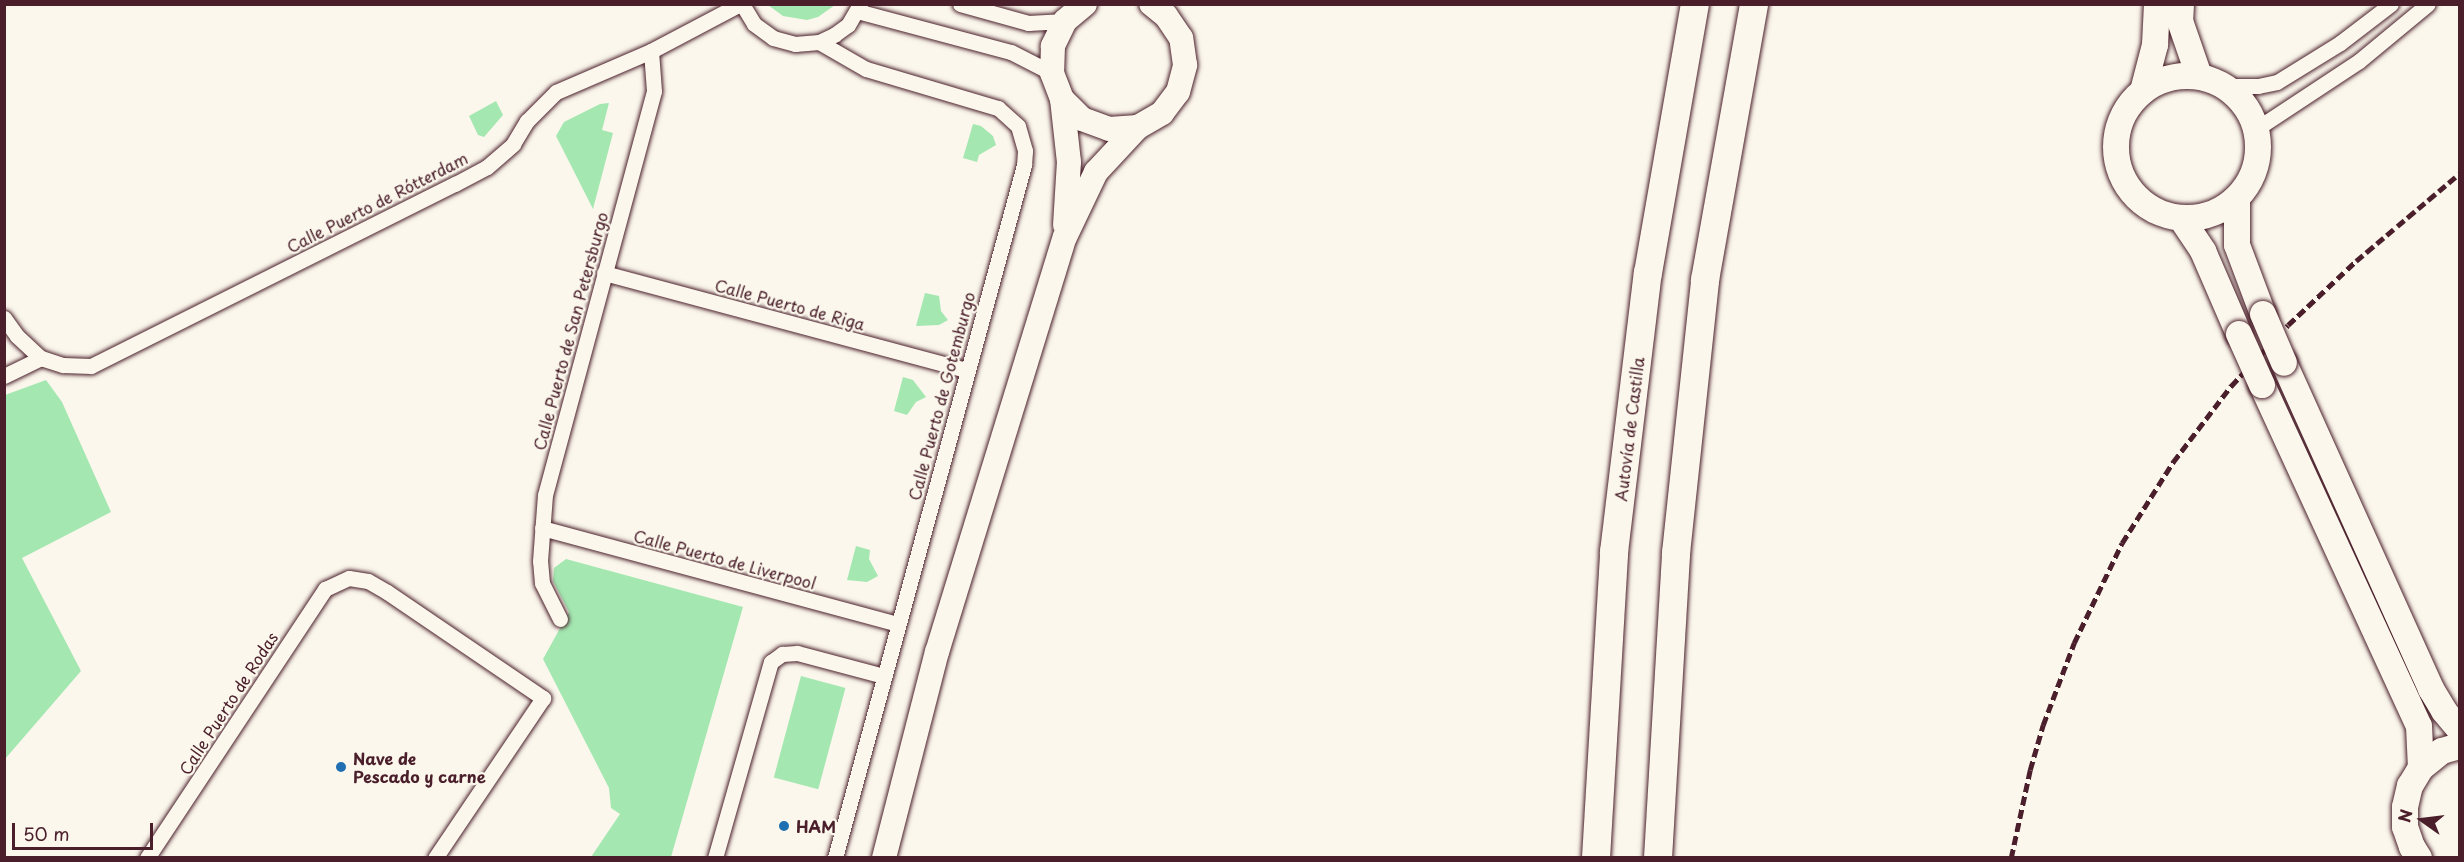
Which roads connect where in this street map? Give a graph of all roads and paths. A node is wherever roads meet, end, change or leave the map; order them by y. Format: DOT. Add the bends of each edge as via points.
graph roads {
  1 [pos="741,4"];
  2 [pos="960,4"];
  3 [pos="1085,4"];
  4 [pos="1695,4"];
  5 [pos="1754,4"];
  6 [pos="2157,4"];
  7 [pos="2181,4"];
  8 [pos="2391,4"];
  9 [pos="2428,4"];
  10 [pos="859,8"];
  11 [pos="1161,8"];
  12 [pos="1065,21"];
  13 [pos="819,42"];
  14 [pos="651,51"];
  15 [pos="1052,73"];
  16 [pos="2199,76"];
  17 [pos="2224,86"];
  18 [pos="2143,90"];
  19 [pos="1062,99"];
  20 [pos="1138,127"];
  21 [pos="2256,129"];
  22 [pos="2237,198"];
  23 [pos="2181,218"];
  24 [pos="1065,237"];
  25 [pos="604,273"];
  26 [pos="4,318"];
  27 [pos="41,358"];
  28 [pos="967,370"];
  29 [pos="4,376"];
  30 [pos="542,528"];
  31 [pos="560,619"];
  32 [pos="898,624"];
  33 [pos="884,676"];
  34 [pos="2460,730"];
  35 [pos="2460,746"];
  36 [pos="2421,768"];
  37 [pos="147,858"];
  38 [pos="435,858"];
  39 [pos="715,858"];
  40 [pos="835,858"];
  41 [pos="884,858"];
  42 [pos="1596,858"];
  43 [pos="1658,858"];
  44 [pos="2419,858"];
  1 -- 13 [label="street" via="754,24 773,38 795,44"];
  1 -- 14 [label="street, Calle Puerto de Rótterdam"];
  2 -- 12 [label="street" via="1028,23"];
  3 -- 12 [label="main road"];
  4 -- 42 [label="highway, Autovía de Castilla" via="1648,273 1614,552"];
  5 -- 43 [label="highway" via="1705,280 1676,553"];
  6 -- 18 [label="highway" via="2155,45"];
  7 -- 16 [label="highway" via="2185,42"];
  8 -- 17 [label="street" via="2340,44 2277,82"];
  9 -- 21 [label="street" via="2359,61"];
  10 -- 13 [label="street" via="848,25"];
  10 -- 15 [label="street" via="1011,52"];
  11 -- 20 [label="main road" via="1181,39 1185,65 1178,92 1162,113"];
  12 -- 15 [label="main road" via="1053,46"];
  13 -- 28 [label="street, Calle Puerto de Gotemburgo" via="866,69 998,108 1018,126 1025,151 1024,165"];
  14 -- 25 [label="street, Calle Puerto de San Petersburgo" via="654,91"];
  14 -- 27 [label="street, Calle Puerto de Rótterdam" via="556,92 527,122 513,144 487,167 91,366"];
  15 -- 19 [label="main road"];
  16 -- 17 [label="highway"];
  16 -- 18 [label="highway" via="2169,77"];
  17 -- 21 [label="highway" via="2245,104"];
  18 -- 23 [label="highway" via="2128,106 2119,125 2119,167 2128,187 2142,202 2160,213"];
  19 -- 20 [label="main road" via="1082,119 1109,129"];
  19 -- 24 [label="main road" via="1069,162"];
  20 -- 24 [label="main road" via="1095,172"];
  21 -- 22 [label="highway" via="2257,151 2251,179"];
  22 -- 23 [label="highway" via="2202,217"];
  22 -- 34 [label="highway, bridge" via="2236,237 2242,263 2431,690"];
  23 -- 36 [label="highway, bridge" via="2203,251 2419,726"];
  24 -- 41 [label="main road" via="937,652"];
  25 -- 28 [label="street, Calle Puerto de Riga"];
  25 -- 30 [label="street, Calle Puerto de San Petersburgo" via="545,495"];
  26 -- 27 [label="street" via="16,336"];
  27 -- 29 [label="street"];
  28 -- 32 [label="street, Calle Puerto de Gotemburgo"];
  30 -- 31 [label="street, Calle Puerto de San Petersburgo" via="542,583"];
  30 -- 32 [label="street, Calle Puerto de Liverpool"];
  32 -- 33 [label="street, Calle Puerto de Gotemburgo"];
  33 -- 39 [label="street" via="797,653 782,654 771,662"];
  33 -- 40 [label="street, Calle Puerto de Gotemburgo"];
  35 -- 36 [label="highway" via="2442,751"];
  36 -- 44 [label="highway" via="2410,786 2405,807 2405,827"];
  37 -- 38 [label="street, Calle Puerto de Rodas" via="325,589 349,578 368,581 387,592 543,698"];
}
